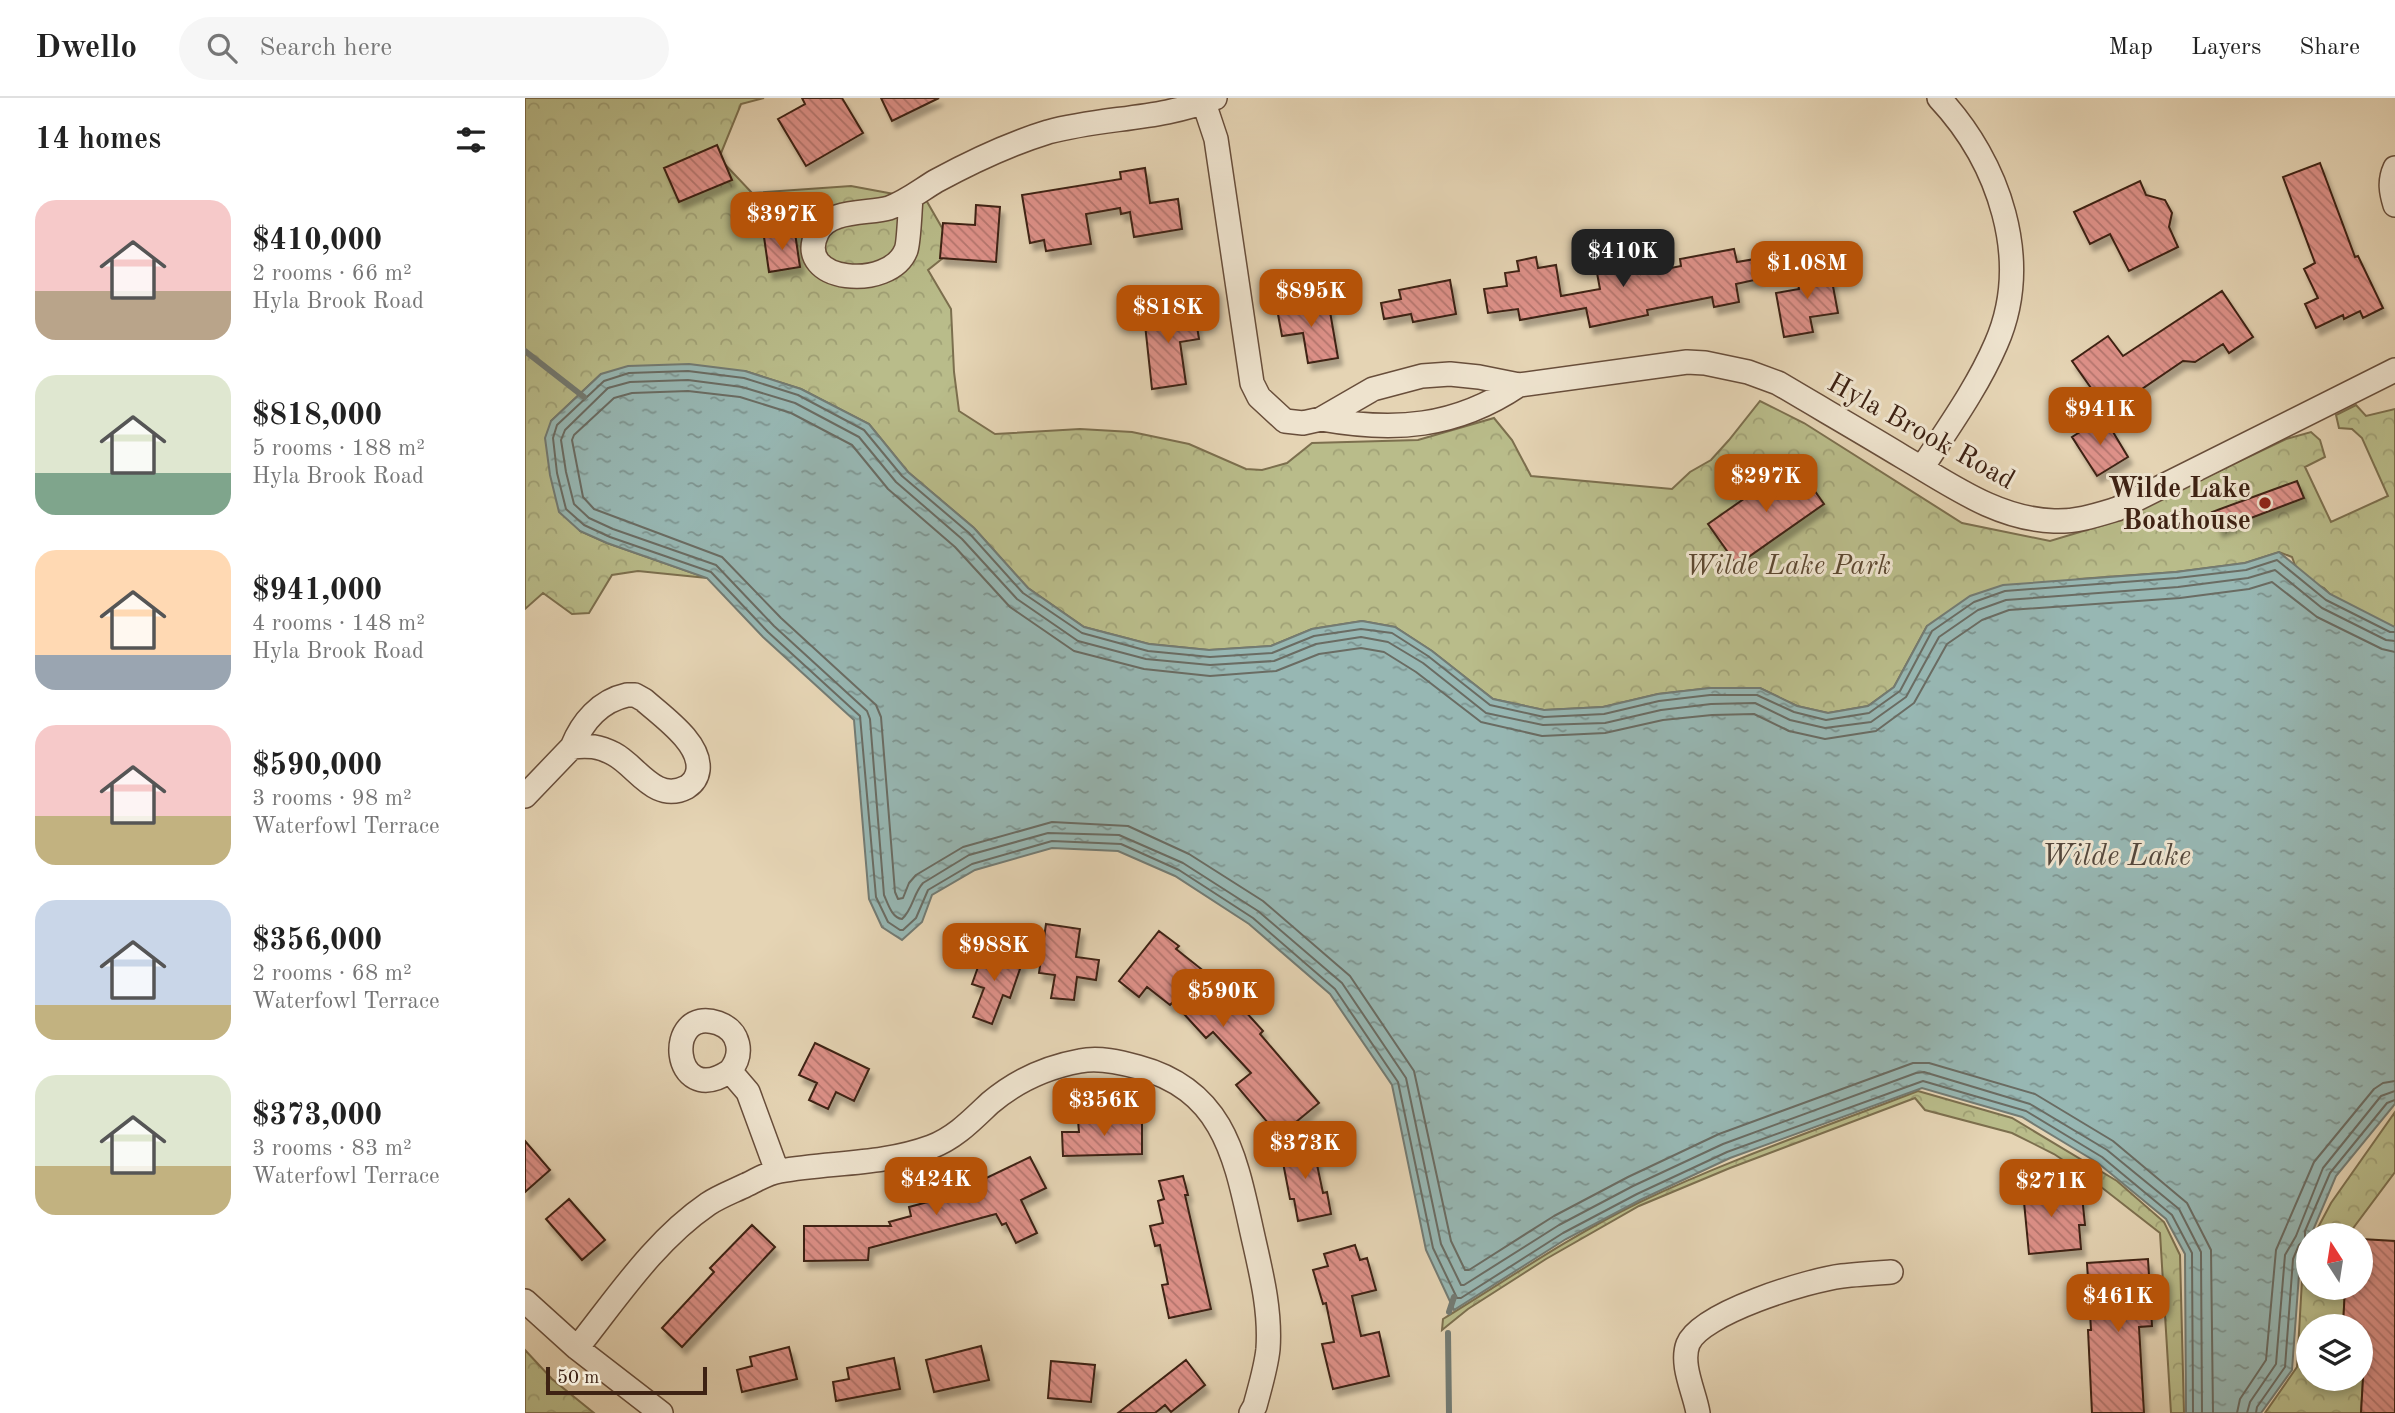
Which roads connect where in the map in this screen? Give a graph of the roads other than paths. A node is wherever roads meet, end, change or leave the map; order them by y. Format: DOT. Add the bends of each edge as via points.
graph roads {
  1 [pos="1939,98"];
  2 [pos="1209,100"];
  3 [pos="2395,168"];
  4 [pos="911,197"];
  5 [pos="2395,205"];
  6 [pos="2395,370"];
  7 [pos="1519,385"];
  8 [pos="1321,419"];
  9 [pos="1922,468"];
  10 [pos="572,747"];
  11 [pos="525,796"];
  12 [pos="730,1071"];
  13 [pos="777,1171"];
  14 [pos="1891,1272"];
  15 [pos="525,1301"];
  16 [pos="577,1348"];
  17 [pos="661,1413"];
  18 [pos="1251,1413"];
  19 [pos="1698,1413"];
  1 -- 9 [label="street" via="1979,151 1993,180 2010,246 2012,280 1997,343"];
  2 -- 4 [label="street" via="1163,113 1048,132 1000,149"];
  2 -- 8 [label="street, Hyla Brook Road" via="1252,383 1259,397 1285,421"];
  3 -- 5 [label="street" via="2391,186"];
  4 -- 4 [label="street" via="890,207 824,223 814,241 820,264 849,278 890,269 907,248"];
  6 -- 9 [label="street, Hyla Brook Road" via="2144,497 2085,518 2055,521 1990,507"];
  7 -- 8 [label="street, Hyla Brook Road" via="1483,407 1431,423 1381,426"];
  7 -- 8 [label="street, Hyla Brook Road" via="1450,374 1422,376 1373,389"];
  7 -- 9 [label="street, Hyla Brook Road" via="1665,363 1705,363 1778,383"];
  10 -- 10 [label="street" via="590,745 617,755 653,788 683,790 698,774 698,761 689,742 635,695 607,700 579,729"];
  10 -- 11 [label="street"];
  12 -- 13 [label="street" via="748,1091"];
  13 -- 16 [label="street" via="711,1202 685,1221 660,1244"];
  13 -- 18 [label="street" via="866,1163 935,1145 968,1125 1017,1084 1047,1069 1083,1060 1117,1061 1181,1085 1205,1106 1223,1131 1238,1167 1266,1294 1268,1351"];
  14 -- 19 [label="street" via="1808,1283 1697,1329 1686,1353"];
  15 -- 16 [label="street"];
  16 -- 17 [label="street"];
}
